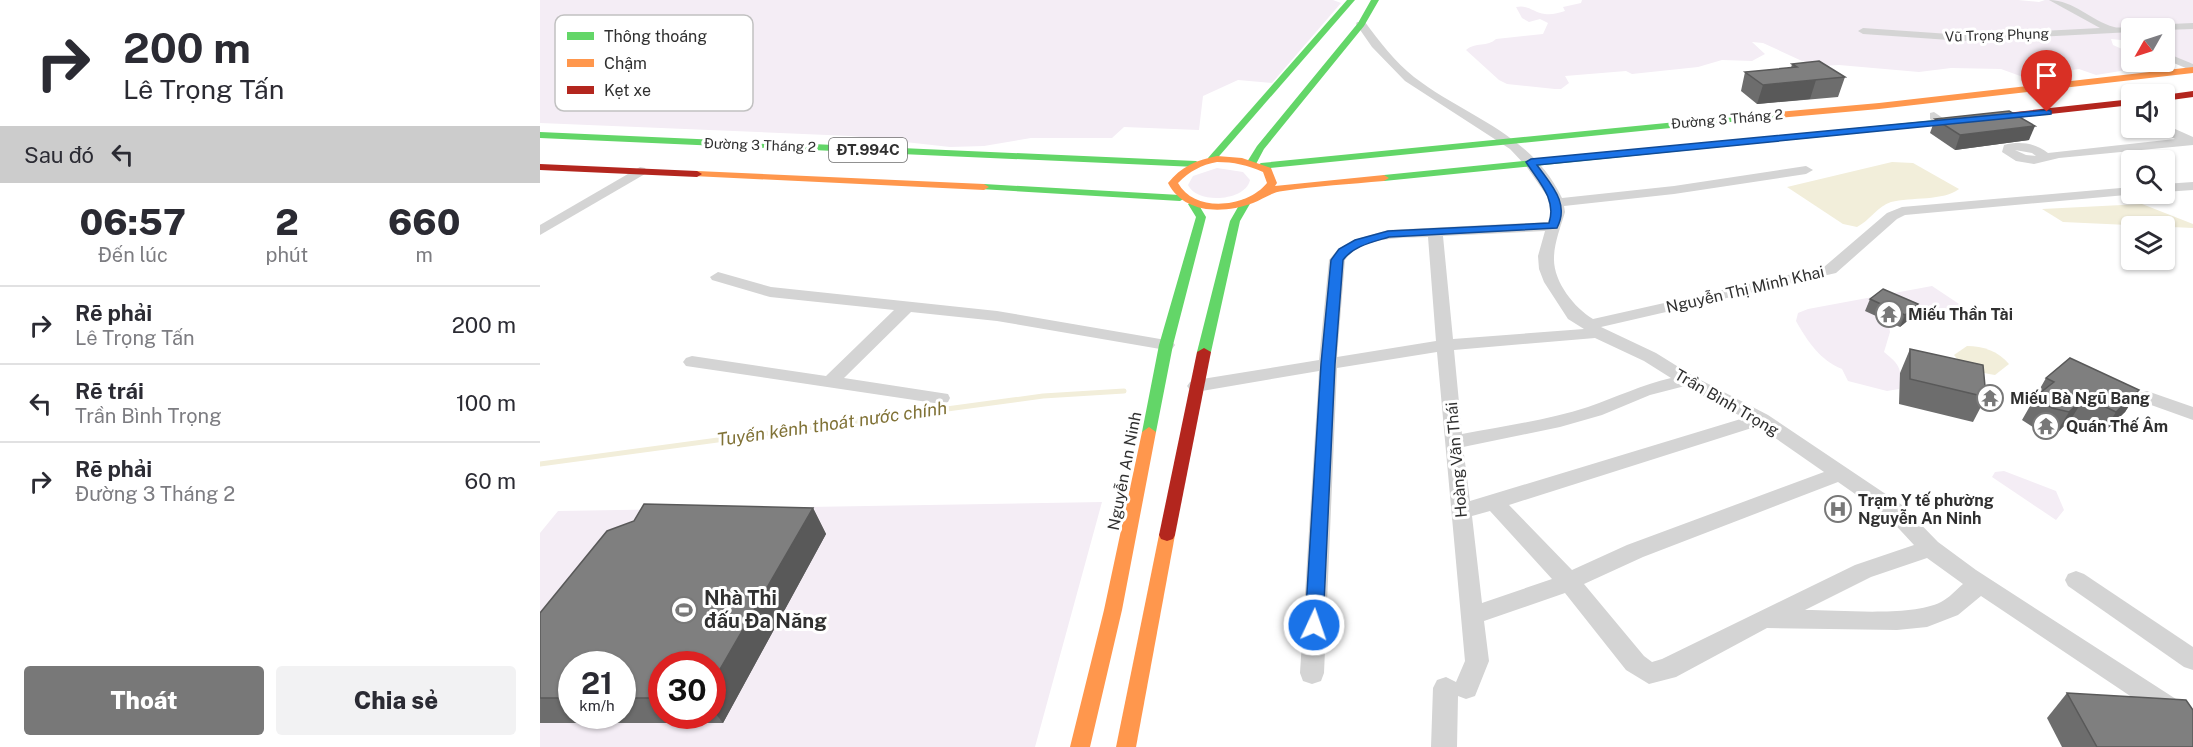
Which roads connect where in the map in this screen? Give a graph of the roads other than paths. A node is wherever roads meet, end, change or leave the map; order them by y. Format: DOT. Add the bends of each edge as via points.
graph roads {
  1 [pos="2054,0"];
  2 [pos="1344,10"];
  3 [pos="1368,12"];
  4 [pos="2193,26"];
  5 [pos="2175,27"];
  6 [pos="2113,30"];
  7 [pos="2121,30"];
  8 [pos="1863,32"];
  9 [pos="2121,34"];
  10 [pos="2175,61"];
  11 [pos="2193,71"];
  12 [pos="2193,86"];
  13 [pos="2175,90"];
  14 [pos="2193,94"];
  15 [pos="2175,96"];
  16 [pos="2121,101"];
  17 [pos="2121,101"];
  18 [pos="1939,120"];
  19 [pos="2175,134"];
  20 [pos="540,135"];
  21 [pos="2192,142"];
  22 [pos="1519,151"];
  23 [pos="540,158"];
  24 [pos="729,158"];
  25 [pos="2042,159"];
  26 [pos="1211,160"];
  27 [pos="540,167"];
  28 [pos="1190,167"];
  29 [pos="1806,170"];
  30 [pos="639,171"];
  31 [pos="1264,174"];
  32 [pos="2193,186"];
  33 [pos="2175,187"];
  34 [pos="2121,192"];
  35 [pos="1177,194"];
  36 [pos="1246,202"];
  37 [pos="1556,203"];
  38 [pos="1194,204"];
  39 [pos="1553,226"];
  40 [pos="540,231"];
  41 [pos="1435,231"];
  42 [pos="718,277"];
  43 [pos="907,307"];
  44 [pos="1594,329"];
  45 [pos="1166,345"];
  46 [pos="1446,345"];
  47 [pos="692,362"];
  48 [pos="1328,364"];
  49 [pos="1687,380"];
  50 [pos="831,381"];
  51 [pos="1197,386"];
  52 [pos="2147,397"];
  53 [pos="941,398"];
  54 [pos="2193,414"];
  55 [pos="1761,419"];
  56 [pos="1453,442"];
  57 [pos="1842,473"];
  58 [pos="1494,502"];
  59 [pos="1461,512"];
  60 [pos="1930,548"];
  61 [pos="2076,580"];
  62 [pos="1569,582"];
  63 [pos="1980,584"];
  64 [pos="1472,616"];
  65 [pos="1763,619"];
  66 [pos="2193,660"];
  67 [pos="1312,673"];
  68 [pos="2193,724"];
  69 [pos="1080,747"];
  70 [pos="1126,747"];
  71 [pos="1444,747"];
  1 -- 6 [label="street"];
  2 -- 3 [label="main road"];
  2 -- 26 [label="main road"];
  3 -- 22 [label="street" via="1382,51 1409,79"];
  3 -- 31 [label="main road" via="1260,148"];
  4 -- 5 [label="street"];
  6 -- 7 [label="street, Vũ Trọng Phụng"];
  6 -- 8 [label="street, Vũ Trọng Phụng" via="1964,38"];
  6 -- 9 [label="street"];
  10 -- 11 [label="street"];
  11 -- 22 [label="main road, Đường 3 Tháng 2 / ĐT.994C"];
  12 -- 13 [label="main road, Đường 3 Tháng 2 / ĐT.994C"];
  14 -- 15 [label="main road"];
  16 -- 18 [label="main road, Đường 3 Tháng 2 / ĐT.994C"];
  17 -- 18 [label="main road, Đường 3 Tháng 2 / ĐT.994C"];
  18 -- 22 [label="main road, Đường 3 Tháng 2 / ĐT.994C"];
  19 -- 21 [label="street"];
  20 -- 28 [label="main road, Đường 3 Tháng 2 / ĐT.994C"];
  21 -- 25 [label="street" via="2057,154"];
  22 -- 31 [label="main road, Đường 3 Tháng 2 / ĐT.994C"];
  22 -- 31 [label="main road, Đường 3 Tháng 2 / ĐT.994C"];
  22 -- 37 [label="street"];
  23 -- 35 [label="main road, Đường 3 Tháng 2 / ĐT.994C"];
  24 -- 28 [label="main road, Đường 3 Tháng 2 / ĐT.994C"];
  26 -- 28 [label="main road, ĐT.994C"];
  26 -- 31 [label="main road, ĐT.994C" via="1232,159"];
  27 -- 30 [label="main road, Đường 3 Tháng 2 / ĐT.994C"];
  28 -- 35 [label="main road" via="1173,183"];
  29 -- 37 [label="street"];
  30 -- 35 [label="main road, Đường 3 Tháng 2 / ĐT.994C"];
  30 -- 40 [label="street"];
  31 -- 36 [label="main road, ĐT.994C"];
  32 -- 33 [label="street"];
  34 -- 44 [label="street, Nguyễn Thị Minh Khai" via="1902,211 1830,270 1697,299"];
  35 -- 38 [label="main road, ĐT.994C"];
  36 -- 38 [label="main road, ĐT.994C" via="1229,206"];
  36 -- 51 [label="main road" via="1235,221"];
  37 -- 39 [label="street, Trần Bình Trọng" via="1558,212"];
  38 -- 45 [label="main road, Nguyễn An Ninh" via="1201,217"];
  39 -- 41 [label="street"];
  39 -- 44 [label="street, Trần Bình Trọng" via="1546,256 1552,282 1574,315"];
  41 -- 46 [label="street, Hoàng Văn Thái"];
  41 -- 48 [label="street" via="1388,234 1343,252 1337,260"];
  42 -- 43 [label="street" via="770,292"];
  43 -- 45 [label="street" via="997,316"];
  43 -- 50 [label="street"];
  44 -- 46 [label="street, Nguyễn Thị Minh Khai"];
  44 -- 49 [label="street, Trần Bình Trọng"];
  45 -- 69 [label="main road, Nguyễn An Ninh" via="1118,610"];
  46 -- 48 [label="street, Nguyễn Thị Minh Khai"];
  46 -- 56 [label="street, Hoàng Văn Thái"];
  47 -- 50 [label="street"];
  48 -- 51 [label="street, Nguyễn Thị Minh Khai"];
  48 -- 67 [label="street"];
  49 -- 55 [label="street, Trần Bình Trọng"];
  49 -- 56 [label="street" via="1644,391 1560,422"];
  50 -- 53 [label="street"];
  51 -- 70 [label="main road" via="1148,610"];
  52 -- 54 [label="street"];
  55 -- 57 [label="street, Trần Bình Trọng"];
  55 -- 58 [label="street"];
  56 -- 59 [label="street, Hoàng Văn Thái"];
  57 -- 60 [label="street, Trần Bình Trọng" via="1895,511"];
  57 -- 62 [label="street" via="1635,551"];
  58 -- 59 [label="street"];
  58 -- 62 [label="street"];
  59 -- 64 [label="street, Hoàng Văn Thái"];
  60 -- 63 [label="street, Trần Bình Trọng"];
  60 -- 65 [label="street" via="1863,571"];
  61 -- 66 [label="street"];
  62 -- 64 [label="street"];
  62 -- 65 [label="street" via="1635,663 1648,673 1667,669"];
  63 -- 65 [label="street" via="1950,608 1927,617"];
  63 -- 68 [label="street, Trần Bình Trọng"];
  64 -- 71 [label="street, Hoàng Văn Thái" via="1477,661 1456,688"];
}
